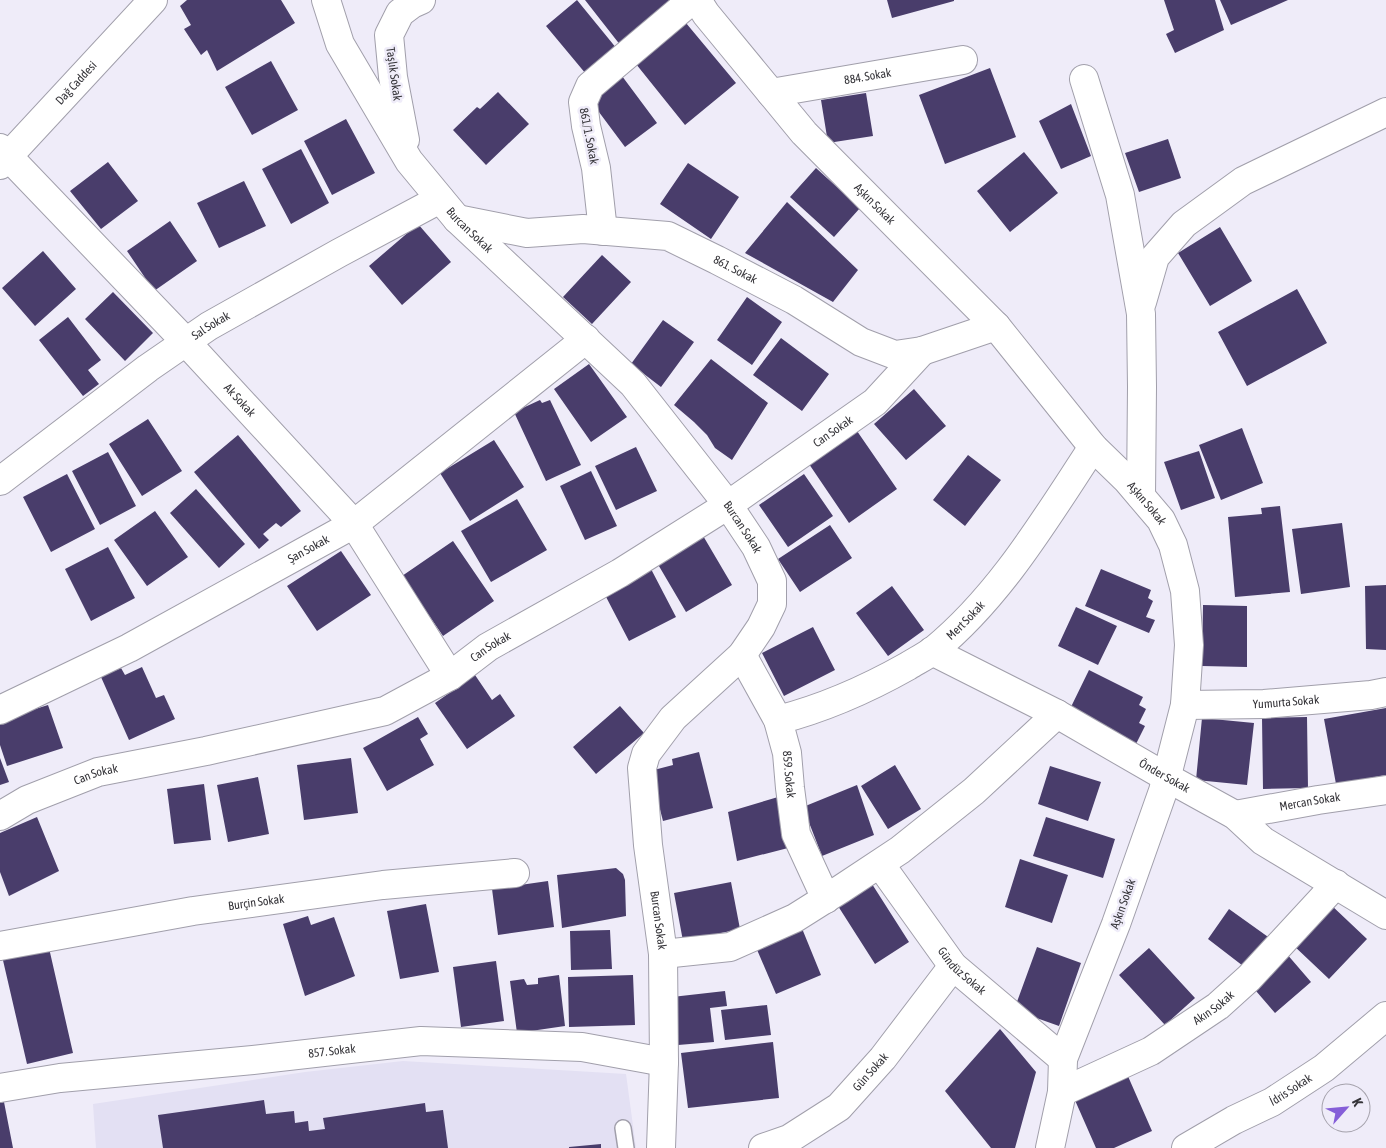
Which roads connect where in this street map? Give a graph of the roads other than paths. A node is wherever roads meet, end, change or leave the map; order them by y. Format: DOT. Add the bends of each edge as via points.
graph roads {
  1 [pos="153,0"];
  2 [pos="326,0"];
  3 [pos="420,0"];
  4 [pos="692,0"];
  5 [pos="697,0"];
  6 [pos="963,60"];
  7 [pos="1084,79"];
  8 [pos="771,93"];
  9 [pos="1386,112"];
  10 [pos="3,156"];
  11 [pos="410,161"];
  12 [pos="449,209"];
  13 [pos="603,231"];
  14 [pos="1140,308"];
  15 [pos="996,326"];
  16 [pos="586,339"];
  17 [pos="186,342"];
  18 [pos="922,351"];
  19 [pos="1093,447"];
  20 [pos="0,481"];
  21 [pos="1141,496"];
  22 [pos="728,505"];
  23 [pos="354,524"];
  24 [pos="932,651"];
  25 [pos="742,655"];
  26 [pos="450,676"];
  27 [pos="1386,692"];
  28 [pos="1185,706"];
  29 [pos="0,710"];
  30 [pos="1057,714"];
  31 [pos="778,720"];
  32 [pos="1166,777"];
  33 [pos="1386,790"];
  34 [pos="1235,815"];
  35 [pos="0,816"];
  36 [pos="880,864"];
  37 [pos="515,873"];
  38 [pos="1336,884"];
  39 [pos="826,899"];
  40 [pos="1386,915"];
  41 [pos="0,946"];
  42 [pos="663,954"];
  43 [pos="953,966"];
  44 [pos="1386,1016"];
  45 [pos="1063,1059"];
  46 [pos="664,1062"];
  47 [pos="0,1088"];
  48 [pos="1062,1092"];
  49 [pos="623,1128"];
  50 [pos="626,1148"];
  51 [pos="661,1148"];
  52 [pos="763,1148"];
  53 [pos="1050,1148"];
  54 [pos="1186,1148"];
  1 -- 10 [label="street, Dağ Caddesi"];
  2 -- 11 [label="street, Burcan Sokak" via="340,44"];
  3 -- 11 [label="street, Taşlık Sokak" via="400,13 389,35 393,77"];
  4 -- 13 [label="street, 861/1. Sokak" via="590,86 583,102 596,168"];
  5 -- 8 [label="street, Aşkın Sokak"];
  6 -- 8 [label="street, 884. Sokak"];
  7 -- 14 [label="street" via="1120,196"];
  8 -- 15 [label="street, Aşkın Sokak" via="804,133"];
  9 -- 14 [label="street" via="1243,181 1184,224 1154,256"];
  10 -- 17 [label="street, Ak Sokak"];
  11 -- 12 [label="street, Burcan Sokak"];
  12 -- 13 [label="street, 861. Sokak" via="527,233 583,229"];
  12 -- 16 [label="street, Burcan Sokak"];
  12 -- 17 [label="street, Sal Sokak" via="339,253"];
  13 -- 18 [label="street, 861. Sokak" via="668,236 794,300 861,342 895,355"];
  14 -- 21 [label="street"];
  15 -- 18 [label="street, 861. Sokak"];
  15 -- 19 [label="street, Aşkın Sokak"];
  16 -- 22 [label="street, Burcan Sokak" via="633,384"];
  16 -- 23 [label="street, Şan Sokak"];
  17 -- 20 [label="street, Sal Sokak"];
  17 -- 23 [label="street, Ak Sokak"];
  18 -- 22 [label="street, Can Sokak" via="874,402"];
  19 -- 21 [label="street, Aşkın Sokak"];
  19 -- 24 [label="street, Mert Sokak" via="1021,555 971,616"];
  21 -- 28 [label="street, Aşkın Sokak" via="1161,520 1173,545 1185,591 1190,645"];
  22 -- 25 [label="street, Burcan Sokak" via="756,547 772,581 772,604"];
  22 -- 26 [label="street, Can Sokak" via="620,573 488,647"];
  23 -- 26 [label="street, Ak Sokak"];
  23 -- 29 [label="street, Şan Sokak" via="129,648"];
  24 -- 30 [label="street, Önder Sokak"];
  24 -- 31 [label="street, Mert Sokak" via="883,680 802,714"];
  25 -- 31 [label="street, 859. Sokak"];
  25 -- 42 [label="street, Burcan Sokak" via="673,718 646,754 642,768 648,846"];
  26 -- 35 [label="street, Can Sokak" via="385,711 98,772 27,800"];
  27 -- 28 [label="street, Yumurta Sokak" via="1371,696 1264,704"];
  28 -- 32 [label="street, Aşkın Sokak"];
  30 -- 32 [label="street, Önder Sokak"];
  30 -- 36 [label="street" via="974,791"];
  31 -- 39 [label="street, 859. Sokak" via="787,753 796,834"];
  32 -- 34 [label="street, Önder Sokak"];
  32 -- 45 [label="street, Aşkın Sokak" via="1116,924"];
  33 -- 34 [label="street, Mercan Sokak"];
  34 -- 38 [label="street, Önder Sokak" via="1263,841"];
  36 -- 39 [label="street"];
  36 -- 43 [label="street, Gündüz Sokak"];
  37 -- 41 [label="street, Burçin Sokak" via="383,885 203,910"];
  38 -- 40 [label="street, Önder Sokak"];
  38 -- 48 [label="street, Akın Sokak" via="1249,978 1218,1006 1151,1051"];
  39 -- 42 [label="street" via="794,918 730,947"];
  42 -- 46 [label="street, Burcan Sokak"];
  43 -- 45 [label="street, Gündüz Sokak"];
  43 -- 52 [label="street, Gün Sokak" via="883,1058 839,1107 788,1139"];
  44 -- 54 [label="street, İdris Sokak" via="1316,1072 1272,1102"];
  45 -- 48 [label="street, Aşkın Sokak"];
  46 -- 47 [label="street, 857. Sokak" via="582,1047 421,1041 60,1078"];
  46 -- 51 [label="street, Burcan Sokak"];
  48 -- 53 [label="street, Aşkın Sokak"];
  49 -- 50 [label="lane"];
}
